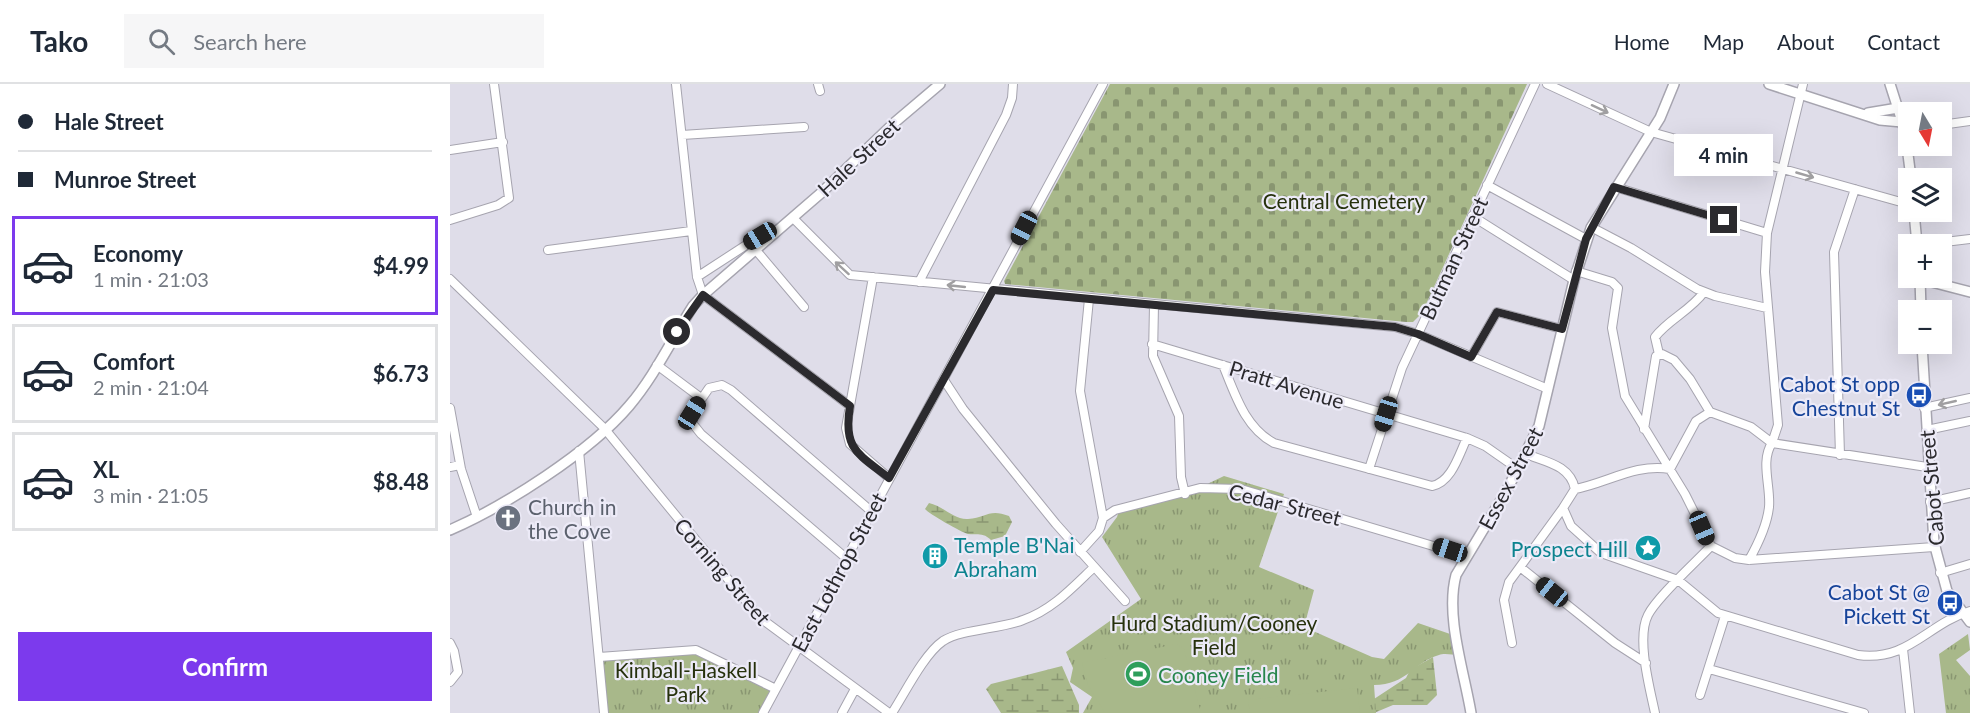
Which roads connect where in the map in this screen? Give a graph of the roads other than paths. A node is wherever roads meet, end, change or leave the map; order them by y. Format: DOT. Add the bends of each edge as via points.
graph roads {
  1 [pos="494,84"];
  2 [pos="676,84"];
  3 [pos="940,84"];
  4 [pos="1013,84"];
  5 [pos="1103,84"];
  6 [pos="1535,84"];
  7 [pos="1547,84"];
  8 [pos="1674,84"];
  9 [pos="1769,84"];
  10 [pos="1890,84"];
  11 [pos="1802,89"];
  12 [pos="1898,108"];
  13 [pos="1863,113"];
  14 [pos="1970,121"];
  15 [pos="1952,123"];
  16 [pos="1898,125"];
  17 [pos="804,127"];
  18 [pos="1651,132"];
  19 [pos="682,135"];
  20 [pos="502,142"];
  21 [pos="450,150"];
  22 [pos="1782,169"];
  23 [pos="1487,185"];
  24 [pos="1614,187"];
  25 [pos="1855,189"];
  26 [pos="1898,201"];
  27 [pos="1472,216"];
  28 [pos="793,218"];
  29 [pos="450,220"];
  30 [pos="1591,227"];
  31 [pos="691,231"];
  32 [pos="776,231"];
  33 [pos="1767,233"];
  34 [pos="1586,239"];
  35 [pos="1970,239"];
  36 [pos="1952,241"];
  37 [pos="755,249"];
  38 [pos="548,250"];
  39 [pos="1575,275"];
  40 [pos="697,277"];
  41 [pos="873,278"];
  42 [pos="450,279"];
  43 [pos="919,282"];
  44 [pos="1952,287"];
  45 [pos="993,290"];
  46 [pos="1704,292"];
  47 [pos="1970,292"];
  48 [pos="703,295"];
  49 [pos="1089,299"];
  50 [pos="1154,305"];
  51 [pos="804,307"];
  52 [pos="1767,308"];
  53 [pos="1562,329"];
  54 [pos="1418,334"];
  55 [pos="1152,344"];
  56 [pos="1659,354"];
  57 [pos="1922,354"];
  58 [pos="1471,357"];
  59 [pos="657,365"];
  60 [pos="1223,365"];
  61 [pos="944,380"];
  62 [pos="1548,389"];
  63 [pos="701,398"];
  64 [pos="1970,398"];
  65 [pos="850,406"];
  66 [pos="450,408"];
  67 [pos="1924,408"];
  68 [pos="1710,412"];
  69 [pos="1386,414"];
  70 [pos="1970,421"];
  71 [pos="1644,429"];
  72 [pos="606,430"];
  73 [pos="1926,430"];
  74 [pos="1467,438"];
  75 [pos="1772,443"];
  76 [pos="579,451"];
  77 [pos="1526,454"];
  78 [pos="1840,454"];
  79 [pos="460,465"];
  80 [pos="450,467"];
  81 [pos="1928,467"];
  82 [pos="1369,469"];
  83 [pos="1518,469"];
  84 [pos="1670,469"];
  85 [pos="889,478"];
  86 [pos="1575,489"];
  87 [pos="1970,493"];
  88 [pos="1185,494"];
  89 [pos="1930,502"];
  90 [pos="1563,508"];
  91 [pos="871,511"];
  92 [pos="477,517"];
  93 [pos="1103,518"];
  94 [pos="450,530"];
  95 [pos="1712,546"];
  96 [pos="1934,547"];
  97 [pos="1080,552"];
  98 [pos="1467,556"];
  99 [pos="846,558"];
  100 [pos="1749,560"];
  101 [pos="1970,564"];
  102 [pos="1521,567"];
  103 [pos="1094,568"];
  104 [pos="1940,573"];
  105 [pos="1678,580"];
  106 [pos="1125,601"];
  107 [pos="1967,612"];
  108 [pos="1725,616"];
  109 [pos="1970,622"];
  110 [pos="450,643"];
  111 [pos="1512,643"];
  112 [pos="798,647"];
  113 [pos="1903,649"];
  114 [pos="598,657"];
  115 [pos="1646,663"];
  116 [pos="1709,669"];
  117 [pos="450,682"];
  118 [pos="776,689"];
  119 [pos="855,689"];
  120 [pos="1700,694"];
  121 [pos="604,713"];
  122 [pos="763,713"];
  123 [pos="842,713"];
  124 [pos="891,713"];
  125 [pos="1471,713"];
  126 [pos="1655,713"];
  127 [pos="1864,713"];
  128 [pos="1910,713"];
  1 -- 20 [label="street"];
  2 -- 19 [label="street"];
  3 -- 28 [label="main road, Hale Street"];
  4 -- 43 [label="street" via="1006,115"];
  5 -- 45 [label="street, East Lothrop Street"];
  6 -- 23 [label="street, Butman Street"];
  7 -- 18 [label="street, one-way"];
  8 -- 18 [label="main road, Essex Street" via="1666,109"];
  9 -- 11 [label="main road"];
  10 -- 12 [label="main road"];
  11 -- 13 [label="main road"];
  11 -- 22 [label="street"];
  12 -- 13 [label="main road"];
  13 -- 16 [label="main road"];
  14 -- 15 [label="street"];
  17 -- 19 [label="street"];
  18 -- 22 [label="street"];
  18 -- 24 [label="main road, Essex Street"];
  19 -- 31 [label="street"];
  20 -- 21 [label="street"];
  20 -- 29 [label="street" via="508,198"];
  22 -- 25 [label="street, one-way"];
  22 -- 33 [label="street"];
  23 -- 27 [label="street, Butman Street"];
  23 -- 34 [label="street"];
  24 -- 30 [label="main road, Essex Street"];
  24 -- 33 [label="street"];
  25 -- 26 [label="street"];
  25 -- 78 [label="street" via="1834,252"];
  27 -- 39 [label="street"];
  27 -- 54 [label="street, Butman Street"];
  28 -- 32 [label="main road, Hale Street"];
  41 -- 28 [label="street, one-way" via="845,272"];
  30 -- 34 [label="main road, Essex Street"];
  30 -- 46 [label="street"];
  31 -- 38 [label="street"];
  31 -- 40 [label="street"];
  32 -- 37 [label="main road, Hale Street"];
  32 -- 40 [label="street, Hale Street" via="760,236"];
  33 -- 52 [label="street"];
  34 -- 39 [label="main road, Essex Street"];
  35 -- 36 [label="street"];
  37 -- 48 [label="main road, Hale Street"];
  37 -- 51 [label="street"];
  39 -- 53 [label="main road, Essex Street"];
  39 -- 71 [label="street" via="1612,282 1618,288 1612,328 1621,386"];
  40 -- 48 [label="street"];
  41 -- 43 [label="street"];
  41 -- 65 [label="street"];
  42 -- 72 [label="street, Corning Street"];
  45 -- 43 [label="street, one-way"];
  44 -- 47 [label="main road"];
  45 -- 49 [label="street"];
  45 -- 61 [label="street, East Lothrop Street"];
  46 -- 52 [label="street"];
  46 -- 56 [label="street" via="1692,308 1655,337"];
  48 -- 59 [label="main road, Hale Street"];
  48 -- 65 [label="street"];
  49 -- 50 [label="street"];
  49 -- 93 [label="street" via="1080,391"];
  50 -- 54 [label="street" via="1395,327"];
  50 -- 55 [label="street"];
  52 -- 75 [label="street" via="1778,425"];
  53 -- 58 [label="street" via="1497,312"];
  53 -- 62 [label="main road, Essex Street"];
  54 -- 58 [label="street"];
  54 -- 69 [label="street, Butman Street"];
  55 -- 60 [label="street, Pratt Avenue"];
  55 -- 88 [label="street" via="1156,366 1179,416"];
  56 -- 68 [label="street" via="1674,360"];
  56 -- 71 [label="street"];
  57 -- 67 [label="main road, Cabot Street"];
  58 -- 62 [label="street"];
  59 -- 63 [label="street"];
  59 -- 72 [label="main road, Hale Street" via="631,404"];
  60 -- 69 [label="street, Pratt Avenue"];
  60 -- 82 [label="street" via="1250,424 1264,438"];
  61 -- 85 [label="street, East Lothrop Street"];
  61 -- 97 [label="street" via="963,409"];
  62 -- 77 [label="main road, Essex Street" via="1539,426"];
  63 -- 91 [label="street" via="715,386 731,390"];
  63 -- 99 [label="street" via="691,420 701,434"];
  64 -- 67 [label="street, one-way"];
  65 -- 85 [label="street" via="846,428 850,444"];
  66 -- 79 [label="street"];
  67 -- 73 [label="main road, Cabot Street"];
  68 -- 75 [label="street" via="1751,427"];
  68 -- 84 [label="street" via="1696,421"];
  69 -- 74 [label="street, Pratt Avenue"];
  69 -- 82 [label="street, Butman Street"];
  70 -- 73 [label="street"];
  71 -- 84 [label="street"];
  72 -- 76 [label="main road, Hale Street"];
  72 -- 112 [label="street, Corning Street" via="751,609"];
  73 -- 81 [label="main road, Cabot Street"];
  74 -- 82 [label="street" via="1447,478 1439,484"];
  74 -- 83 [label="street, Pratt Avenue"];
  75 -- 78 [label="street"];
  75 -- 100 [label="street" via="1766,457 1770,496 1767,518"];
  76 -- 92 [label="main road, Hale Street"];
  76 -- 114 [label="street"];
  77 -- 83 [label="main road, Essex Street"];
  77 -- 86 [label="street" via="1568,472"];
  78 -- 81 [label="street"];
  79 -- 80 [label="street"];
  79 -- 92 [label="street"];
  81 -- 89 [label="main road, Cabot Street"];
  83 -- 98 [label="main road, Essex Street"];
  84 -- 86 [label="street" via="1637,469 1604,483"];
  84 -- 95 [label="street"];
  85 -- 91 [label="street, East Lothrop Street"];
  86 -- 90 [label="street"];
  87 -- 89 [label="street"];
  88 -- 93 [label="street, Cedar Street" via="1115,510"];
  88 -- 98 [label="street, Cedar Street" via="1209,487 1241,489"];
  89 -- 96 [label="main road, Cabot Street"];
  90 -- 102 [label="street"];
  90 -- 105 [label="street" via="1571,526 1601,553"];
  91 -- 99 [label="street, East Lothrop Street"];
  92 -- 94 [label="main road, Hale Street"];
  93 -- 97 [label="street" via="1099,531"];
  95 -- 100 [label="street" via="1735,558"];
  95 -- 105 [label="street"];
  96 -- 100 [label="street"];
  96 -- 104 [label="main road, Cabot Street"];
  97 -- 103 [label="street"];
  98 -- 125 [label="main road, Essex Street" via="1452,589 1452,615"];
  99 -- 112 [label="street, East Lothrop Street"];
  101 -- 104 [label="street"];
  102 -- 111 [label="street" via="1509,582 1504,600"];
  102 -- 115 [label="street" via="1615,643"];
  103 -- 106 [label="street"];
  103 -- 124 [label="street" via="1038,614 944,640"];
  104 -- 107 [label="main road, Cabot Street" via="1947,591"];
  105 -- 108 [label="street" via="1708,607"];
  105 -- 115 [label="street" via="1648,615 1644,638"];
  107 -- 109 [label="main road, Cabot Street"];
  107 -- 113 [label="street" via="1952,617"];
  108 -- 113 [label="street" via="1858,655 1880,656"];
  108 -- 116 [label="street"];
  110 -- 117 [label="street" via="458,672"];
  112 -- 118 [label="street, East Lothrop Street"];
  112 -- 119 [label="street, Corning Street"];
  113 -- 128 [label="street"];
  114 -- 118 [label="street" via="696,650"];
  114 -- 121 [label="street"];
  115 -- 126 [label="street"];
  116 -- 120 [label="street"];
  116 -- 127 [label="street"];
  118 -- 122 [label="street, East Lothrop Street"];
  119 -- 123 [label="street"];
  119 -- 124 [label="street, Corning Street"];
}
